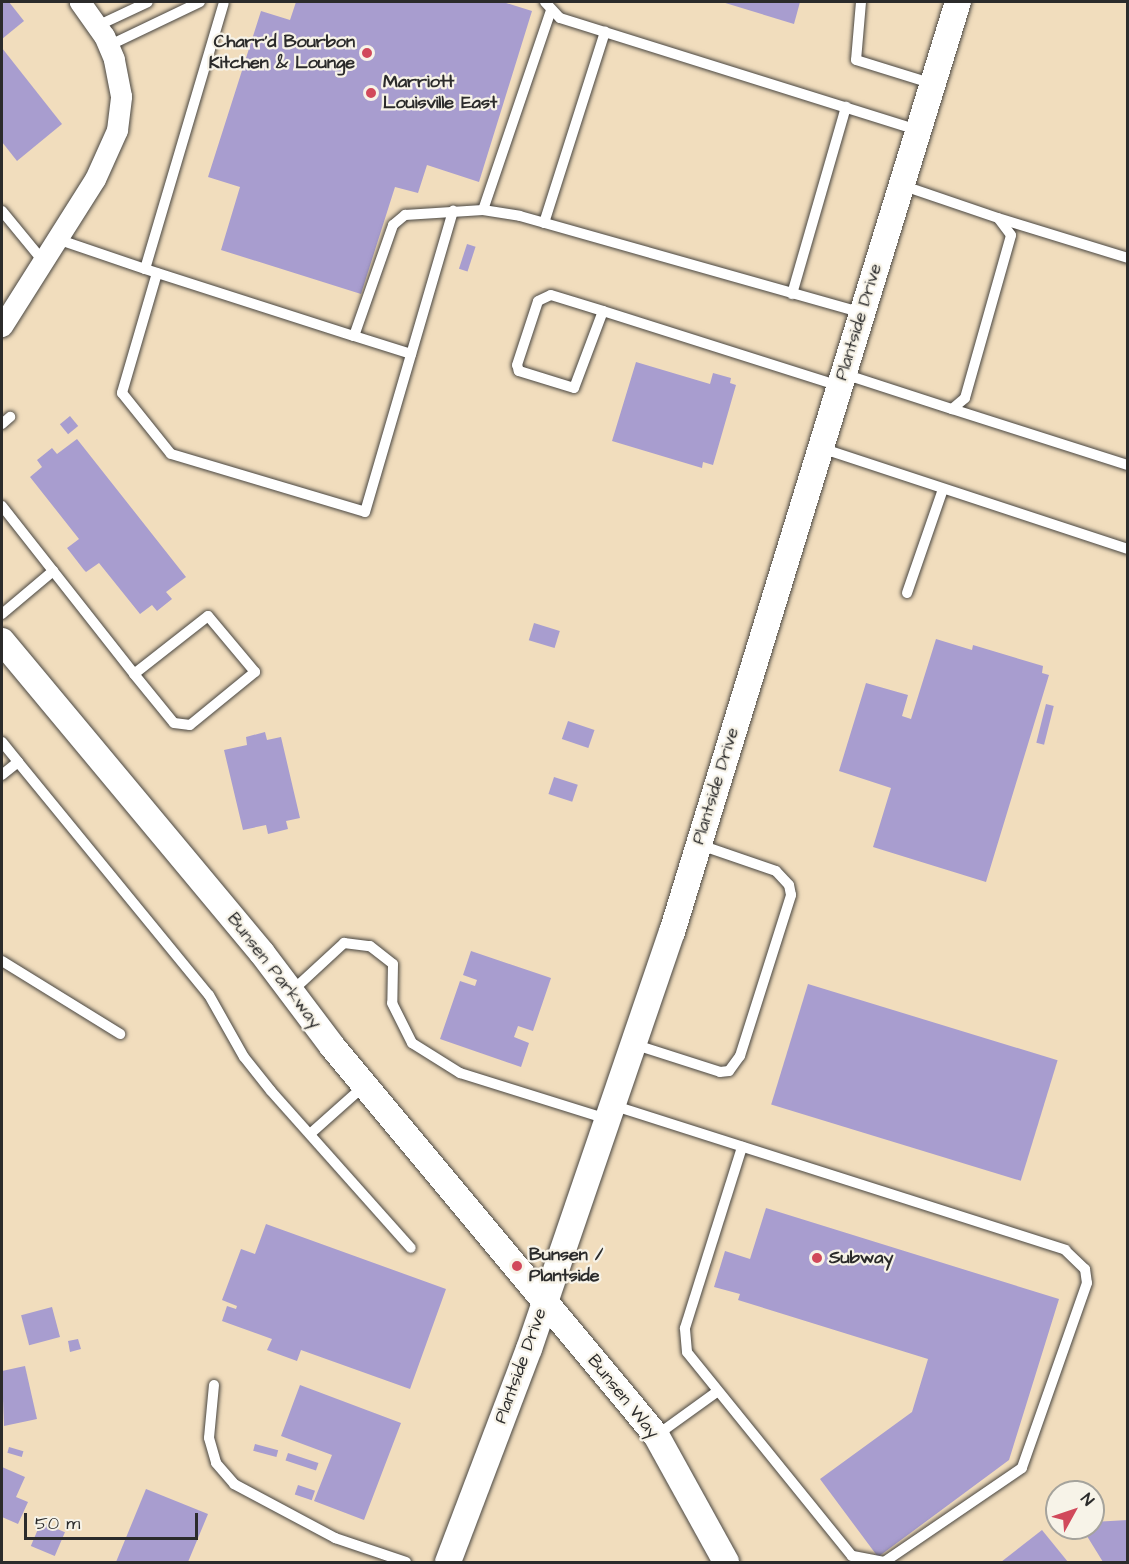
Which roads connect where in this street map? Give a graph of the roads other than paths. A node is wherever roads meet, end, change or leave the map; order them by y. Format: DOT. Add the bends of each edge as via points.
graph roads {
  1 [pos="80,2"];
  2 [pos="148,2"];
  3 [pos="200,2"];
  4 [pos="222,2"];
  5 [pos="237,2"];
  6 [pos="861,2"];
  7 [pos="958,2"];
  8 [pos="548,6"];
  9 [pos="97,26"];
  10 [pos="605,32"];
  11 [pos="108,46"];
  12 [pos="933,84"];
  13 [pos="846,107"];
  14 [pos="919,130"];
  15 [pos="901,185"];
  16 [pos="483,210"];
  17 [pos="2,211"];
  18 [pos="453,212"];
  19 [pos="995,217"];
  20 [pos="544,223"];
  21 [pos="57,239"];
  22 [pos="1128,258"];
  23 [pos="43,261"];
  24 [pos="145,269"];
  25 [pos="158,273"];
  26 [pos="792,294"];
  27 [pos="603,311"];
  28 [pos="862,314"];
  29 [pos="2,322"];
  30 [pos="354,336"];
  31 [pos="411,354"];
  32 [pos="842,380"];
  33 [pos="952,409"];
  34 [pos="820,448"];
  35 [pos="1128,465"];
  36 [pos="943,489"];
  37 [pos="2,506"];
  38 [pos="1128,549"];
  39 [pos="53,571"];
  40 [pos="907,593"];
  41 [pos="2,614"];
  42 [pos="2,640"];
  43 [pos="134,674"];
  44 [pos="2,742"];
  45 [pos="18,762"];
  46 [pos="2,775"];
  47 [pos="699,844"];
  48 [pos="2,961"];
  49 [pos="291,992"];
  50 [pos="120,1034"];
  51 [pos="633,1044"];
  52 [pos="364,1084"];
  53 [pos="609,1112"];
  54 [pos="310,1134"];
  55 [pos="742,1147"];
  56 [pos="411,1248"];
  57 [pos="544,1302"];
  58 [pos="214,1385"];
  59 [pos="718,1391"];
  60 [pos="656,1435"];
  61 [pos="851,1559"];
  62 [pos="406,1563"];
  63 [pos="448,1563"];
  64 [pos="726,1563"];
  1 -- 9 [label="street"];
  2 -- 9 [label="lane"];
  3 -- 11 [label="lane"];
  4 -- 5 [label="lane"];
  4 -- 24 [label="lane"];
  6 -- 12 [label="lane" via="856,60"];
  7 -- 12 [label="street, Plantside Drive"];
  8 -- 10 [label="lane" via="560,18"];
  8 -- 16 [label="lane"];
  9 -- 11 [label="street"];
  10 -- 13 [label="lane"];
  10 -- 20 [label="lane"];
  11 -- 21 [label="street" via="121,96 117,129 95,179"];
  12 -- 14 [label="street, Plantside Drive"];
  13 -- 14 [label="lane"];
  13 -- 26 [label="lane"];
  14 -- 15 [label="street, Plantside Drive"];
  15 -- 19 [label="lane"];
  15 -- 28 [label="street, Plantside Drive"];
  16 -- 18 [label="lane"];
  16 -- 20 [label="lane"];
  17 -- 23 [label="lane"];
  18 -- 30 [label="lane" via="405,215 393,225"];
  18 -- 31 [label="lane"];
  19 -- 22 [label="lane"];
  19 -- 33 [label="lane" via="1007,226 1011,236 965,398"];
  20 -- 26 [label="lane"];
  21 -- 23 [label="street"];
  21 -- 24 [label="lane"];
  23 -- 29 [label="street"];
  24 -- 25 [label="lane"];
  25 -- 30 [label="lane"];
  25 -- 31 [label="lane" via="122,393 171,454 365,512"];
  26 -- 28 [label="lane"];
  27 -- 27 [label="lane" via="543,295 537,301 520,354 519,371 574,388"];
  27 -- 32 [label="lane"];
  28 -- 32 [label="street, Plantside Drive"];
  30 -- 31 [label="lane"];
  32 -- 33 [label="lane"];
  32 -- 34 [label="street, Plantside Drive"];
  33 -- 35 [label="lane"];
  34 -- 36 [label="lane"];
  34 -- 47 [label="street, Plantside Drive"];
  36 -- 38 [label="lane"];
  36 -- 40 [label="lane"];
  37 -- 39 [label="lane"];
  39 -- 41 [label="lane"];
  39 -- 43 [label="lane"];
  42 -- 49 [label="street, Bunsen Parkway"];
  43 -- 43 [label="lane" via="174,723 182,727 255,672 208,615"];
  44 -- 45 [label="lane"];
  45 -- 46 [label="lane"];
  45 -- 54 [label="lane" via="209,995 244,1057"];
  47 -- 51 [label="street, Plantside Drive"];
  47 -- 51 [label="lane" via="776,871 789,885 791,895 740,1056 729,1071 720,1072"];
  48 -- 50 [label="lane"];
  49 -- 52 [label="street, Bunsen Parkway"];
  49 -- 53 [label="lane" via="344,943 370,946 393,964 392,1003 412,1043 460,1073"];
  51 -- 53 [label="street, Plantside Drive"];
  52 -- 54 [label="lane"];
  52 -- 57 [label="street, Bunsen Parkway"];
  53 -- 55 [label="lane"];
  53 -- 57 [label="street, Plantside Drive"];
  54 -- 56 [label="lane"];
  55 -- 59 [label="lane" via="685,1328 687,1352"];
  55 -- 61 [label="lane" via="1065,1250 1085,1269 1087,1283 1022,1468 896,1557 885,1562"];
  57 -- 60 [label="street, Bunsen Way"];
  57 -- 63 [label="street, Plantside Drive"];
  58 -- 62 [label="lane" via="209,1438 216,1463 234,1484 335,1538"];
  59 -- 60 [label="lane"];
  59 -- 61 [label="lane"];
  60 -- 64 [label="street, Bunsen Way"];
}
